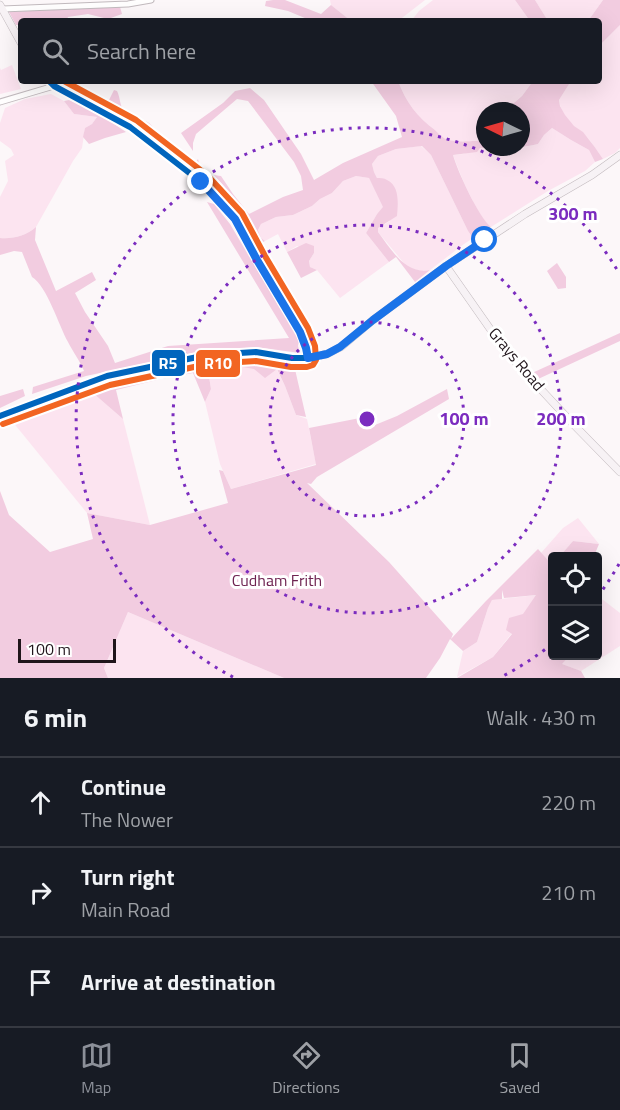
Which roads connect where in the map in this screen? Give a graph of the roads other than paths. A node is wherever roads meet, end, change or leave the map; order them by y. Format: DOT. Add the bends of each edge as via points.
graph roads {
  1 [pos="151,0"];
  2 [pos="1,7"];
  3 [pos="18,38"];
  4 [pos="49,84"];
  5 [pos="54,84"];
  6 [pos="0,102"];
  7 [pos="620,154"];
  8 [pos="446,266"];
  9 [pos="308,358"];
  10 [pos="0,416"];
  11 [pos="620,472"];
  1 -- 2 [label="street"];
  2 -- 3 [label="street"];
  4 -- 6 [label="street"];
  5 -- 9 [label="street" via="130,127 201,182 235,219 300,332"];
  7 -- 8 [label="street"];
  8 -- 9 [label="street" via="340,347"];
  8 -- 11 [label="street, Grays Road" via="507,353"];
  9 -- 10 [label="street" via="256,352 207,355 107,376"];
}
